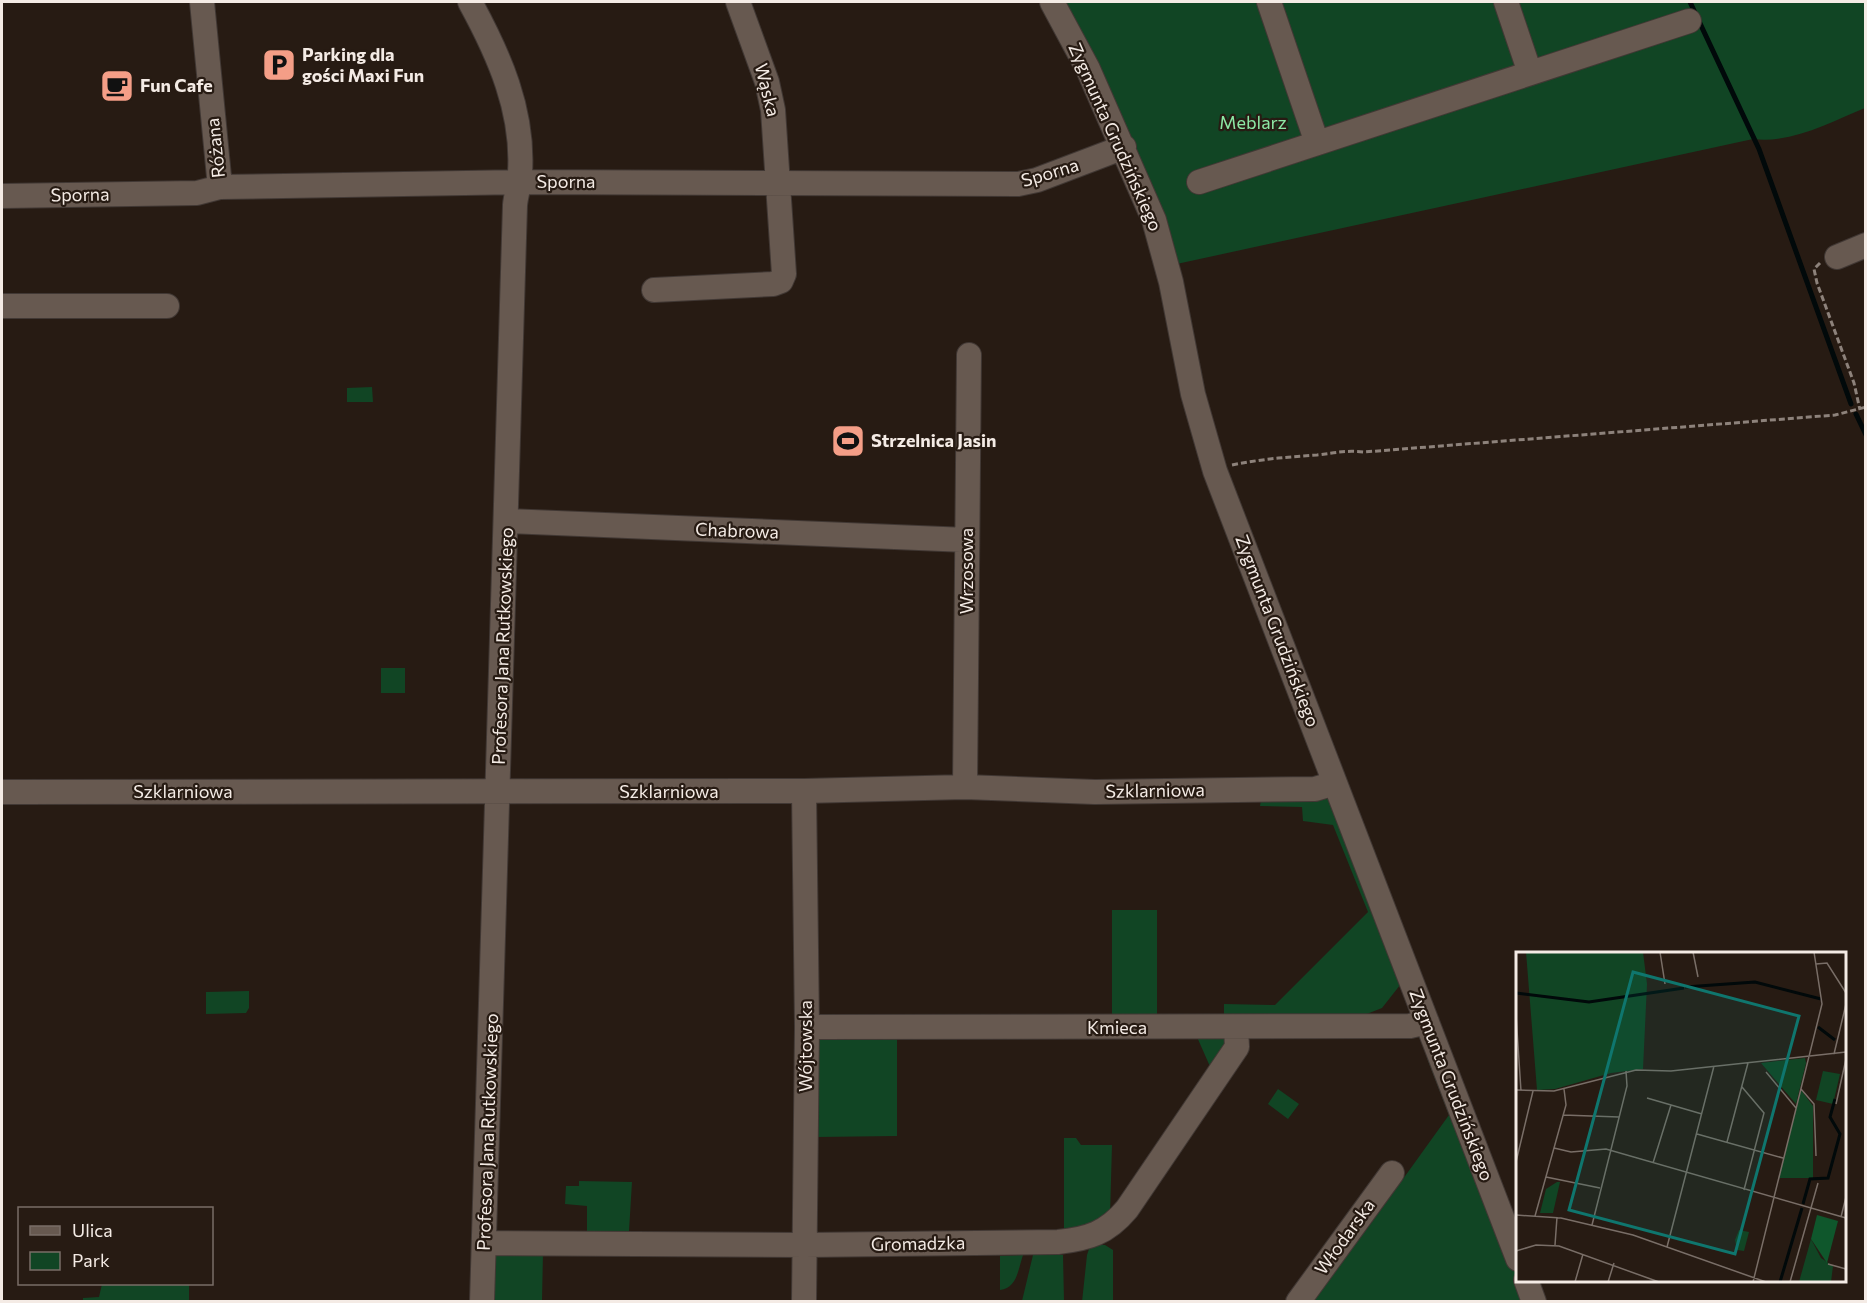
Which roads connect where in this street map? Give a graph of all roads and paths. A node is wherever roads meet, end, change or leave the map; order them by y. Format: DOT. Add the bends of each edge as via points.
graph roads {
  1 [pos="202,2"];
  2 [pos="470,2"];
  3 [pos="738,2"];
  4 [pos="1052,2"];
  5 [pos="1269,2"];
  6 [pos="1506,2"];
  7 [pos="1689,21"];
  8 [pos="1530,73"];
  9 [pos="1317,143"];
  10 [pos="1124,147"];
  11 [pos="520,182"];
  12 [pos="1199,182"];
  13 [pos="780,183"];
  14 [pos="220,188"];
  15 [pos="2,196"];
  16 [pos="1866,245"];
  17 [pos="1838,257"];
  18 [pos="654,290"];
  19 [pos="2,306"];
  20 [pos="167,306"];
  21 [pos="969,355"];
  22 [pos="1866,407"];
  23 [pos="1860,410"];
  24 [pos="1215,471"];
  25 [pos="506,521"];
  26 [pos="967,540"];
  27 [pos="1335,783"];
  28 [pos="965,787"];
  29 [pos="804,791"];
  30 [pos="2,792"];
  31 [pos="498,793"];
  32 [pos="1427,1022"];
  33 [pos="807,1027"];
  34 [pos="1236,1028"];
  35 [pos="1392,1173"];
  36 [pos="484,1243"];
  37 [pos="804,1245"];
  38 [pos="1516,1254"];
  39 [pos="1526,1282"];
  40 [pos="482,1302"];
  41 [pos="804,1302"];
  42 [pos="1298,1302"];
  43 [pos="1534,1302"];
  1 -- 14 [label="street, Różana"];
  2 -- 11 [label="street, Profesora Jana Rutkowskiego" via="497,53 510,92 520,145"];
  3 -- 13 [label="street, Wąska" via="770,90"];
  4 -- 10 [label="street, Zygmunta Grudzińskiego"];
  5 -- 9 [label="street"];
  6 -- 8 [label="street"];
  7 -- 8 [label="street"];
  8 -- 9 [label="street"];
  9 -- 12 [label="street"];
  10 -- 13 [label="street, Sporna" via="1024,183"];
  10 -- 24 [label="street, Zygmunta Grudzińskiego" via="1165,256 1193,394"];
  11 -- 13 [label="street, Sporna"];
  11 -- 14 [label="street, Sporna"];
  11 -- 25 [label="street, Profesora Jana Rutkowskiego" via="515,205"];
  13 -- 18 [label="street, Wąska" via="784,274 781,280 773,285"];
  14 -- 15 [label="street, Sporna" via="196,193"];
  16 -- 17 [label="street"];
  17 -- 23 [label="path" via="1814,269"];
  19 -- 20 [label="street"];
  21 -- 26 [label="street, Wrzosowa"];
  22 -- 23 [label="path"];
  23 -- 24 [label="path" via="1364,452 1341,450 1267,458"];
  24 -- 27 [label="street, Zygmunta Grudzińskiego"];
  25 -- 26 [label="street, Chabrowa"];
  25 -- 31 [label="street, Profesora Jana Rutkowskiego"];
  26 -- 28 [label="street, Wrzosowa"];
  27 -- 28 [label="street, Szklarniowa" via="1306,790 1095,792"];
  27 -- 32 [label="street, Zygmunta Grudzińskiego"];
  28 -- 29 [label="street, Szklarniowa"];
  29 -- 31 [label="street, Szklarniowa"];
  29 -- 33 [label="street, Wójtowska"];
  30 -- 31 [label="street, Szklarniowa"];
  31 -- 36 [label="street, Profesora Jana Rutkowskiego"];
  32 -- 34 [label="street, Kmieca" via="1410,1026"];
  32 -- 38 [label="street, Zygmunta Grudzińskiego"];
  33 -- 34 [label="street, Kmieca"];
  33 -- 37 [label="street, Wójtowska"];
  34 -- 37 [label="street, Gromadzka" via="1237,1047 1127,1209 1104,1232 1058,1242"];
  35 -- 42 [label="street, Włodarska"];
  36 -- 37 [label="street, Gromadzka"];
  36 -- 40 [label="street, Profesora Jana Rutkowskiego"];
  37 -- 41 [label="street, Wójtowska"];
  39 -- 43 [label="street"];
}
